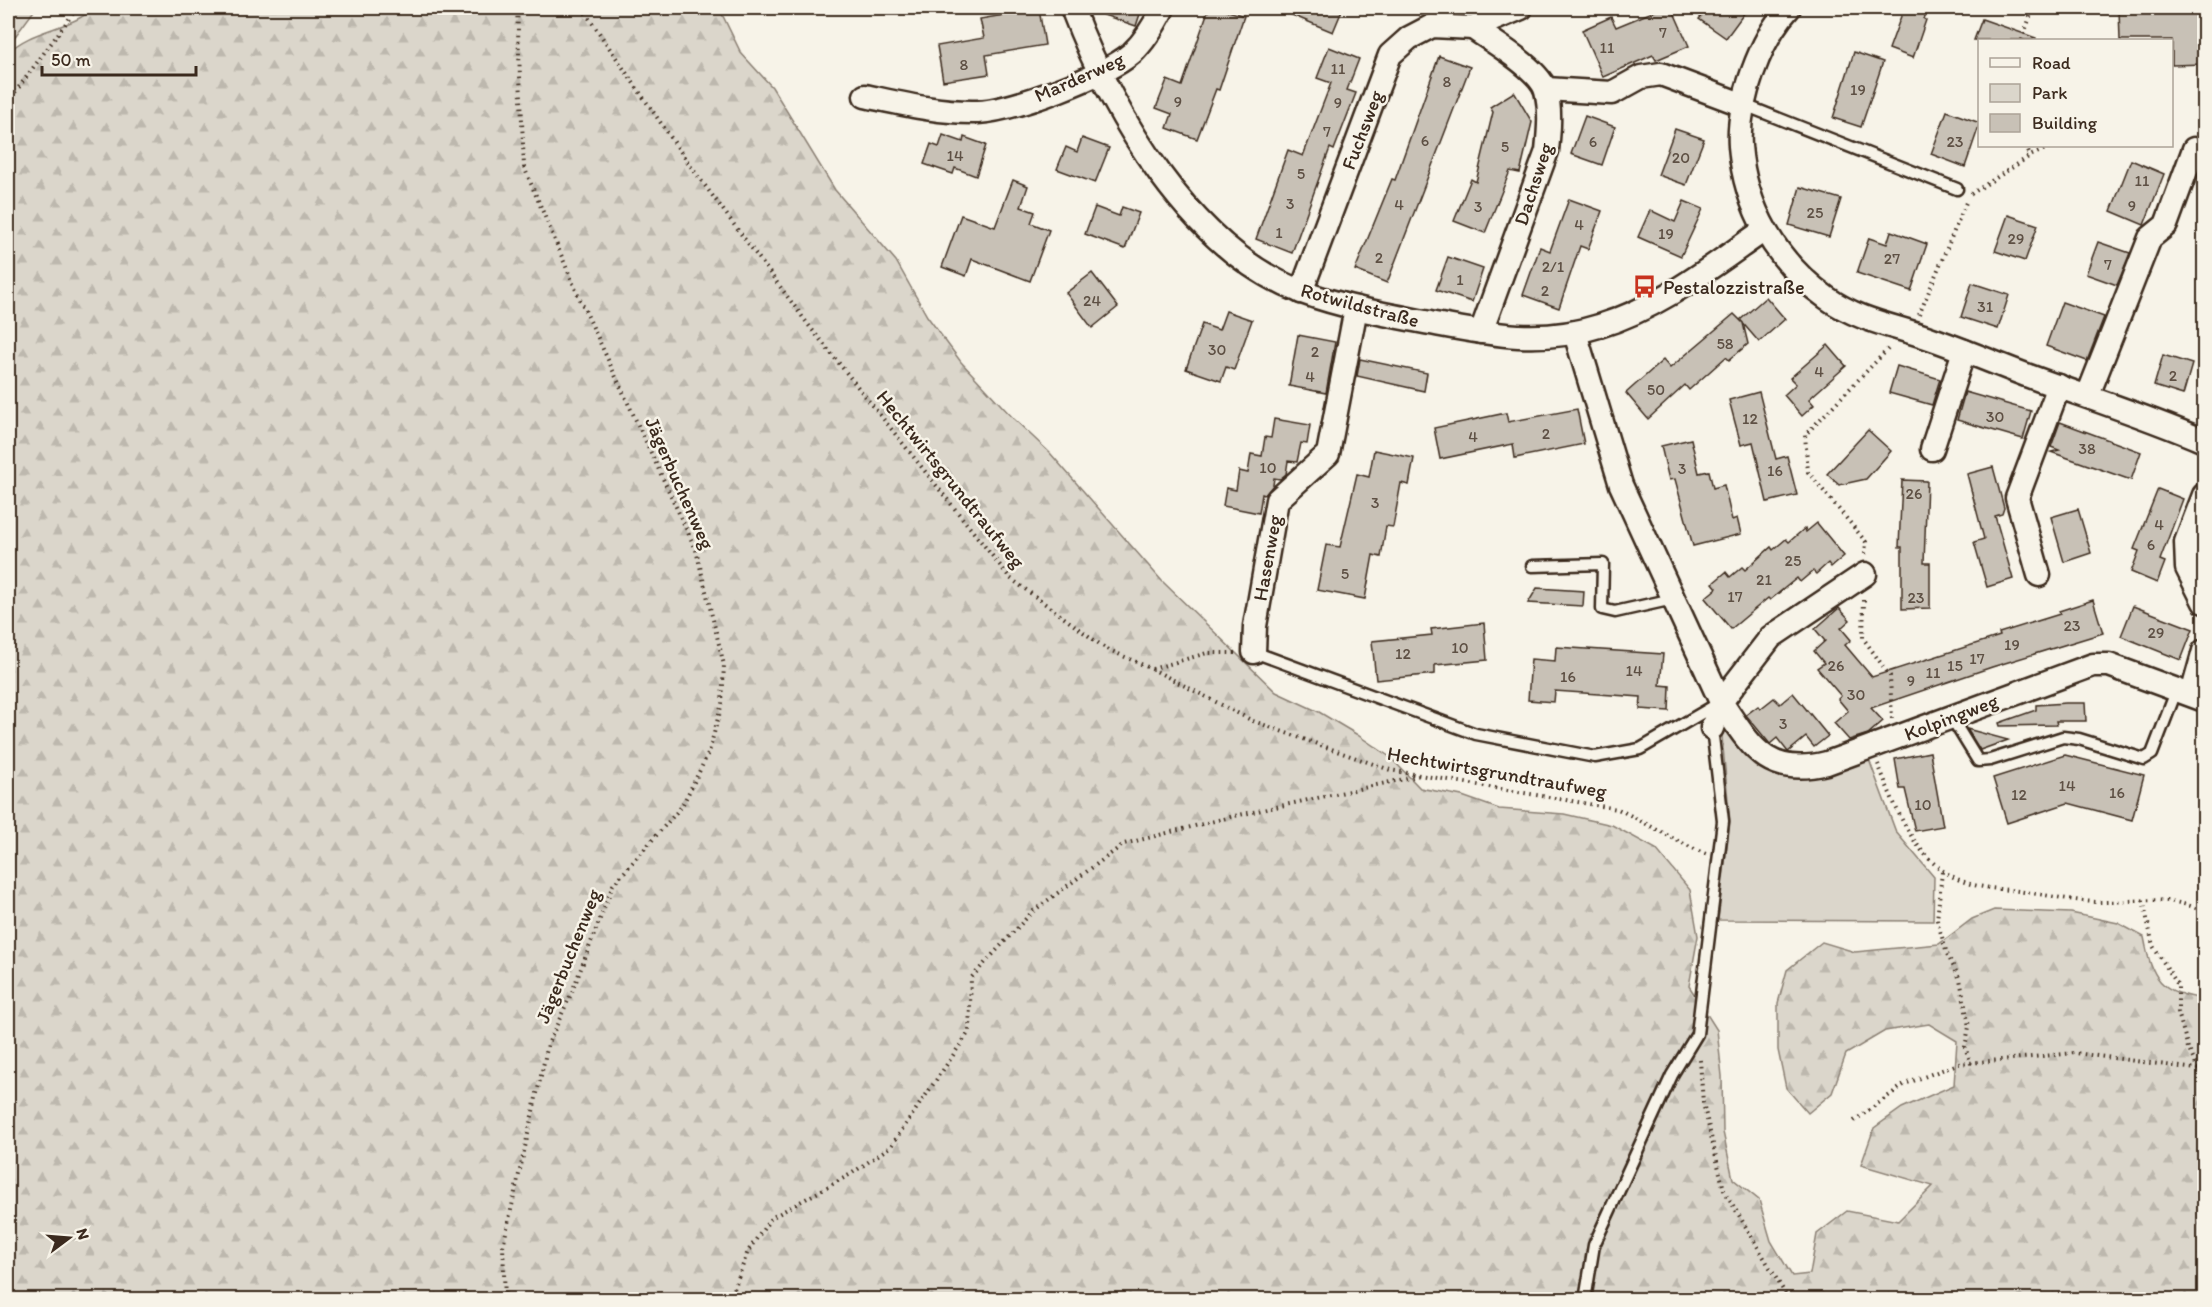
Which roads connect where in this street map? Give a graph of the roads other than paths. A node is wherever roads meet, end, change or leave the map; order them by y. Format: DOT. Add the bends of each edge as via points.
graph roads {
  1 [pos="1072,8"];
  2 [pos="1162,8"];
  3 [pos="1521,8"];
  4 [pos="1789,8"];
  5 [pos="1473,28"];
  6 [pos="1101,71"];
  7 [pos="1546,89"];
  8 [pos="865,96"];
  9 [pos="1741,104"];
  10 [pos="2194,149"];
  11 [pos="1957,189"];
  12 [pos="1763,231"];
  13 [pos="1301,292"];
  14 [pos="1356,308"];
  15 [pos="1481,332"];
  16 [pos="1575,333"];
  17 [pos="1964,351"];
  18 [pos="2059,386"];
  19 [pos="2088,395"];
  20 [pos="2205,441"];
  21 [pos="1932,449"];
  22 [pos="2205,495"];
  23 [pos="1532,566"];
  24 [pos="1865,574"];
  25 [pos="2039,575"];
  26 [pos="1673,599"];
  27 [pos="2205,602"];
  28 [pos="2205,651"];
  29 [pos="1254,652"];
  30 [pos="2191,694"];
  31 [pos="1721,702"];
  32 [pos="1952,717"];
  33 [pos="1712,728"];
  34 [pos="1585,1299"];
  1 -- 6 [label="street, Rotwildstraße"];
  2 -- 6 [label="street, Marderweg" via="1152,30 1131,53"];
  3 -- 5 [label="street"];
  4 -- 9 [label="street" via="1764,48"];
  5 -- 7 [label="street" via="1532,71"];
  5 -- 13 [label="street, Fuchsweg" via="1432,26 1409,38 1390,55"];
  6 -- 8 [label="street, Marderweg" via="1042,96 980,112 924,109"];
  6 -- 13 [label="street, Rotwildstraße" via="1125,119 1168,187 1209,232 1250,265"];
  7 -- 9 [label="street" via="1612,93 1641,76 1661,74"];
  7 -- 15 [label="street, Dachsweg" via="1550,119 1547,151"];
  9 -- 11 [label="lane"];
  9 -- 12 [label="street" via="1741,161"];
  10 -- 19 [label="street" via="2166,225 2150,238"];
  12 -- 16 [label="street, Rotwildstraße" via="1651,305"];
  12 -- 17 [label="street" via="1792,268 1827,298 1858,317"];
  13 -- 14 [label="street, Rotwildstraße"];
  14 -- 15 [label="street, Rotwildstraße"];
  14 -- 29 [label="street, Hasenweg" via="1328,454 1277,500"];
  15 -- 16 [label="street, Rotwildstraße" via="1520,338"];
  16 -- 26 [label="street" via="1621,485"];
  17 -- 18 [label="street"];
  17 -- 21 [label="street"];
  18 -- 19 [label="street"];
  18 -- 25 [label="street" via="2017,498"];
  19 -- 20 [label="street"];
  22 -- 27 [label="street" via="2186,542 2187,568"];
  23 -- 26 [label="lane" via="1603,564 1602,609 1615,612"];
  24 -- 31 [label="street" via="1771,638"];
  26 -- 31 [label="street"];
  28 -- 30 [label="street"];
  29 -- 31 [label="lane" via="1476,734 1595,757 1640,749"];
  30 -- 32 [label="street, Kolpingweg" via="2109,665 2093,665"];
  30 -- 32 [label="lane" via="2152,754 2144,759 2063,737 1978,761"];
  31 -- 32 [label="street, Kolpingweg" via="1752,748 1773,763 1807,767"];
  31 -- 33 [label="street"];
  33 -- 34 [label="lane" via="1724,821 1697,1034 1672,1075 1594,1245"];
}
